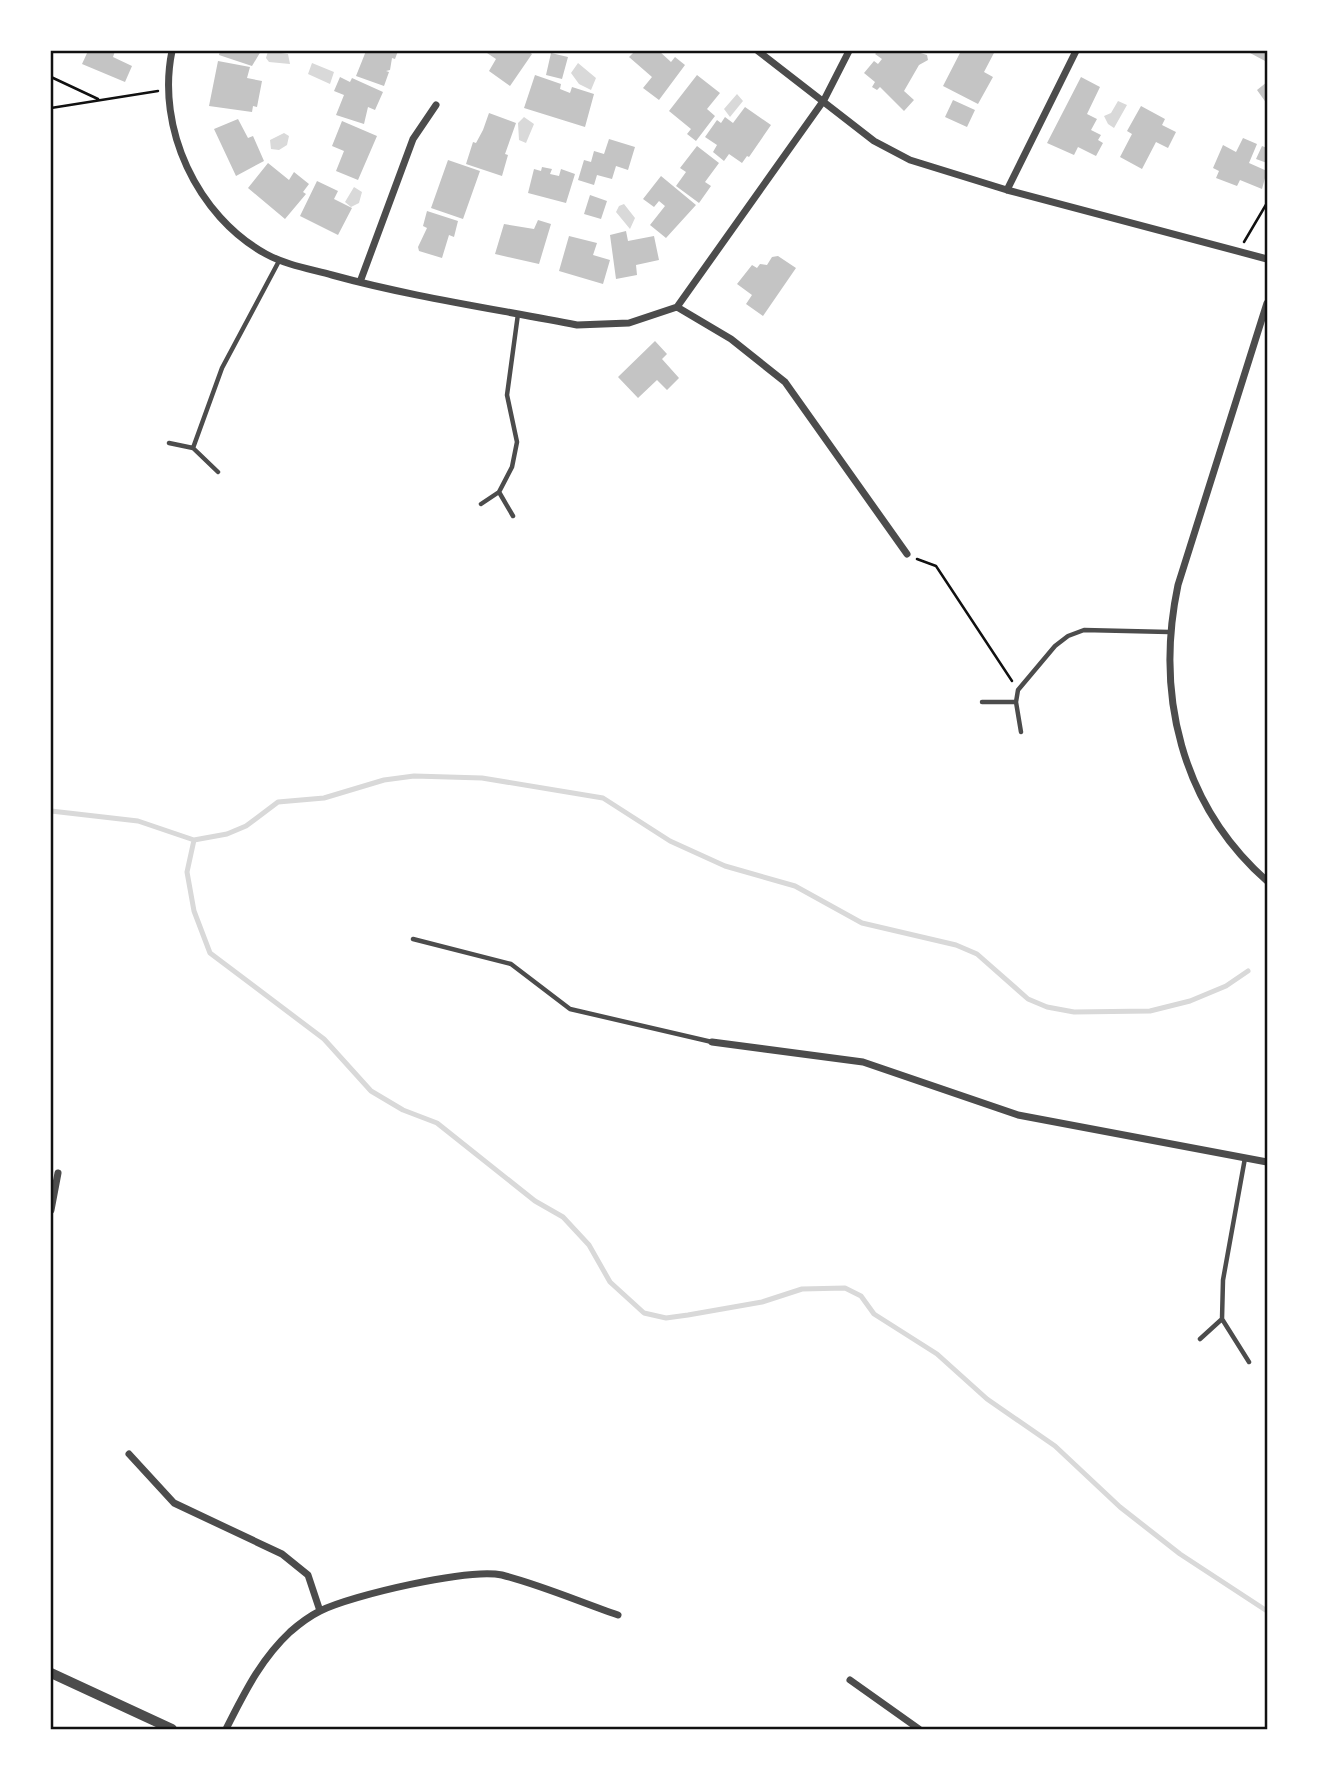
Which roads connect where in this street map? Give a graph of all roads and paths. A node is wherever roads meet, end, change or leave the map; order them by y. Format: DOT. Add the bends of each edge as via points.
graph roads {
  1 [pos="172,51"];
  2 [pos="758,51"];
  3 [pos="849,51"];
  4 [pos="1076,51"];
  5 [pos="51,77"];
  6 [pos="169,89"];
  7 [pos="101,100"];
  8 [pos="824,100"];
  9 [pos="436,105"];
  10 [pos="51,108"];
  11 [pos="1007,190"];
  12 [pos="1267,202"];
  13 [pos="1240,250"];
  14 [pos="1267,259"];
  15 [pos="279,261"];
  16 [pos="359,282"];
  17 [pos="1267,303"];
  18 [pos="677,307"];
  19 [pos="518,313"];
  20 [pos="169,443"];
  21 [pos="193,447"];
  22 [pos="218,472"];
  23 [pos="499,492"];
  24 [pos="481,504"];
  25 [pos="513,516"];
  26 [pos="907,554"];
  27 [pos="1169,632"];
  28 [pos="1018,690"];
  29 [pos="982,702"];
  30 [pos="1016,702"];
  31 [pos="1021,732"];
  32 [pos="1267,881"];
  33 [pos="413,939"];
  34 [pos="712,1042"];
  35 [pos="1245,1158"];
  36 [pos="1267,1162"];
  37 [pos="58,1173"];
  38 [pos="51,1210"];
  39 [pos="1222,1319"];
  40 [pos="1200,1339"];
  41 [pos="1249,1362"];
  42 [pos="129,1454"];
  43 [pos="320,1611"];
  44 [pos="618,1615"];
  45 [pos="51,1673"];
  46 [pos="850,1680"];
  47 [pos="172,1729"];
  48 [pos="226,1729"];
  49 [pos="919,1729"];
  1 -- 6 [label="street"];
  2 -- 8 [label="street"];
  3 -- 8 [label="street"];
  4 -- 11 [label="street"];
  5 -- 7 [label="path"];
  6 -- 7 [label="path"];
  6 -- 15 [label="street" via="184,164 201,193 220,217"];
  7 -- 10 [label="path"];
  8 -- 11 [label="street" via="874,141 910,160"];
  8 -- 18 [label="street"];
  9 -- 16 [label="street" via="413,139"];
  11 -- 13 [label="street"];
  12 -- 13 [label="path"];
  13 -- 14 [label="street"];
  15 -- 16 [label="street"];
  15 -- 21 [label="lane" via="222,368"];
  16 -- 19 [label="street"];
  17 -- 27 [label="street" via="1178,585"];
  18 -- 19 [label="street" via="610,325"];
  18 -- 26 [label="street" via="731,339 785,383"];
  19 -- 23 [label="lane" via="507,395 517,442 512,467"];
  20 -- 21 [label="lane"];
  21 -- 22 [label="lane"];
  23 -- 24 [label="lane"];
  23 -- 25 [label="lane"];
  26 -- 28 [label="path" via="936,566"];
  27 -- 28 [label="lane" via="1084,630 1055,646"];
  27 -- 32 [label="street" via="1170,696 1187,760 1215,819"];
  28 -- 30 [label="lane"];
  29 -- 30 [label="lane"];
  30 -- 31 [label="lane"];
  33 -- 34 [label="lane" via="511,964 569,1009"];
  34 -- 35 [label="street" via="863,1062 1018,1115"];
  35 -- 36 [label="street"];
  35 -- 39 [label="lane" via="1223,1280"];
  37 -- 38 [label="street"];
  39 -- 40 [label="lane"];
  39 -- 41 [label="lane"];
  42 -- 43 [label="street" via="174,1503 282,1554 308,1574"];
  43 -- 44 [label="street" via="414,1584 500,1575"];
  43 -- 48 [label="street" via="290,1631 258,1666"];
  45 -- 47 [label="street"];
  46 -- 49 [label="street"];
}
